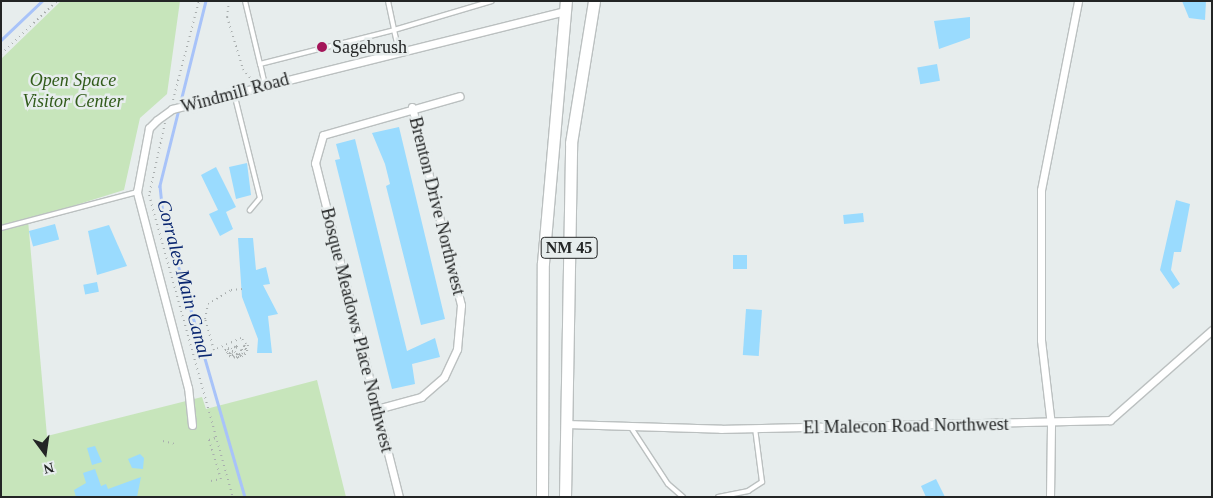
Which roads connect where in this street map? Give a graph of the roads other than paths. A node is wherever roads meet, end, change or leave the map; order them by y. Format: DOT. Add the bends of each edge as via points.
graph roads {
  1 [pos="244,1"];
  2 [pos="388,1"];
  3 [pos="492,1"];
  4 [pos="594,1"];
  5 [pos="1078,1"];
  6 [pos="565,6"];
  7 [pos="394,30"];
  8 [pos="399,51"];
  9 [pos="260,64"];
  10 [pos="265,85"];
  11 [pos="234,93"];
  12 [pos="460,96"];
  13 [pos="412,107"];
  14 [pos="137,192"];
  15 [pos="250,210"];
  16 [pos="1,228"];
  17 [pos="1212,330"];
  18 [pos="377,409"];
  19 [pos="192,424"];
  20 [pos="566,424"];
  21 [pos="1051,425"];
  22 [pos="630,426"];
  23 [pos="755,428"];
  24 [pos="399,497"];
  25 [pos="542,497"];
  26 [pos="565,497"];
  27 [pos="683,497"];
  28 [pos="718,497"];
  29 [pos="1050,497"];
  1 -- 9 [label="lane"];
  2 -- 7 [label="lane"];
  3 -- 7 [label="lane"];
  4 -- 20 [label="main road, NM 45" via="571,143"];
  5 -- 21 [label="street" via="1041,190 1041,340"];
  6 -- 8 [label="street, Windmill Road"];
  6 -- 25 [label="main road, NM 45" via="543,263"];
  7 -- 8 [label="lane"];
  7 -- 9 [label="lane"];
  8 -- 10 [label="street, Windmill Road"];
  9 -- 10 [label="lane"];
  10 -- 11 [label="street, Windmill Road"];
  11 -- 14 [label="street, Windmill Road" via="169,111 150,128"];
  11 -- 15 [label="lane" via="260,198"];
  12 -- 13 [label="street"];
  13 -- 18 [label="street, Brenton Drive Northwest" via="461,305 457,349 444,376 421,397"];
  13 -- 18 [label="street, Bosque Meadows Place Northwest" via="323,135 315,164"];
  14 -- 16 [label="lane"];
  14 -- 19 [label="street, Windmill Road" via="188,388"];
  17 -- 21 [label="street, El Malecon Road Northwest" via="1110,420"];
  18 -- 24 [label="street, Bosque Meadows Place Northwest"];
  20 -- 22 [label="street, El Malecon Road Northwest"];
  20 -- 26 [label="main road, NM 45"];
  21 -- 23 [label="street, El Malecon Road Northwest"];
  21 -- 29 [label="street"];
  22 -- 23 [label="street, El Malecon Road Northwest"];
  22 -- 27 [label="lane" via="671,488"];
  23 -- 28 [label="lane" via="762,482 748,491"];
}
